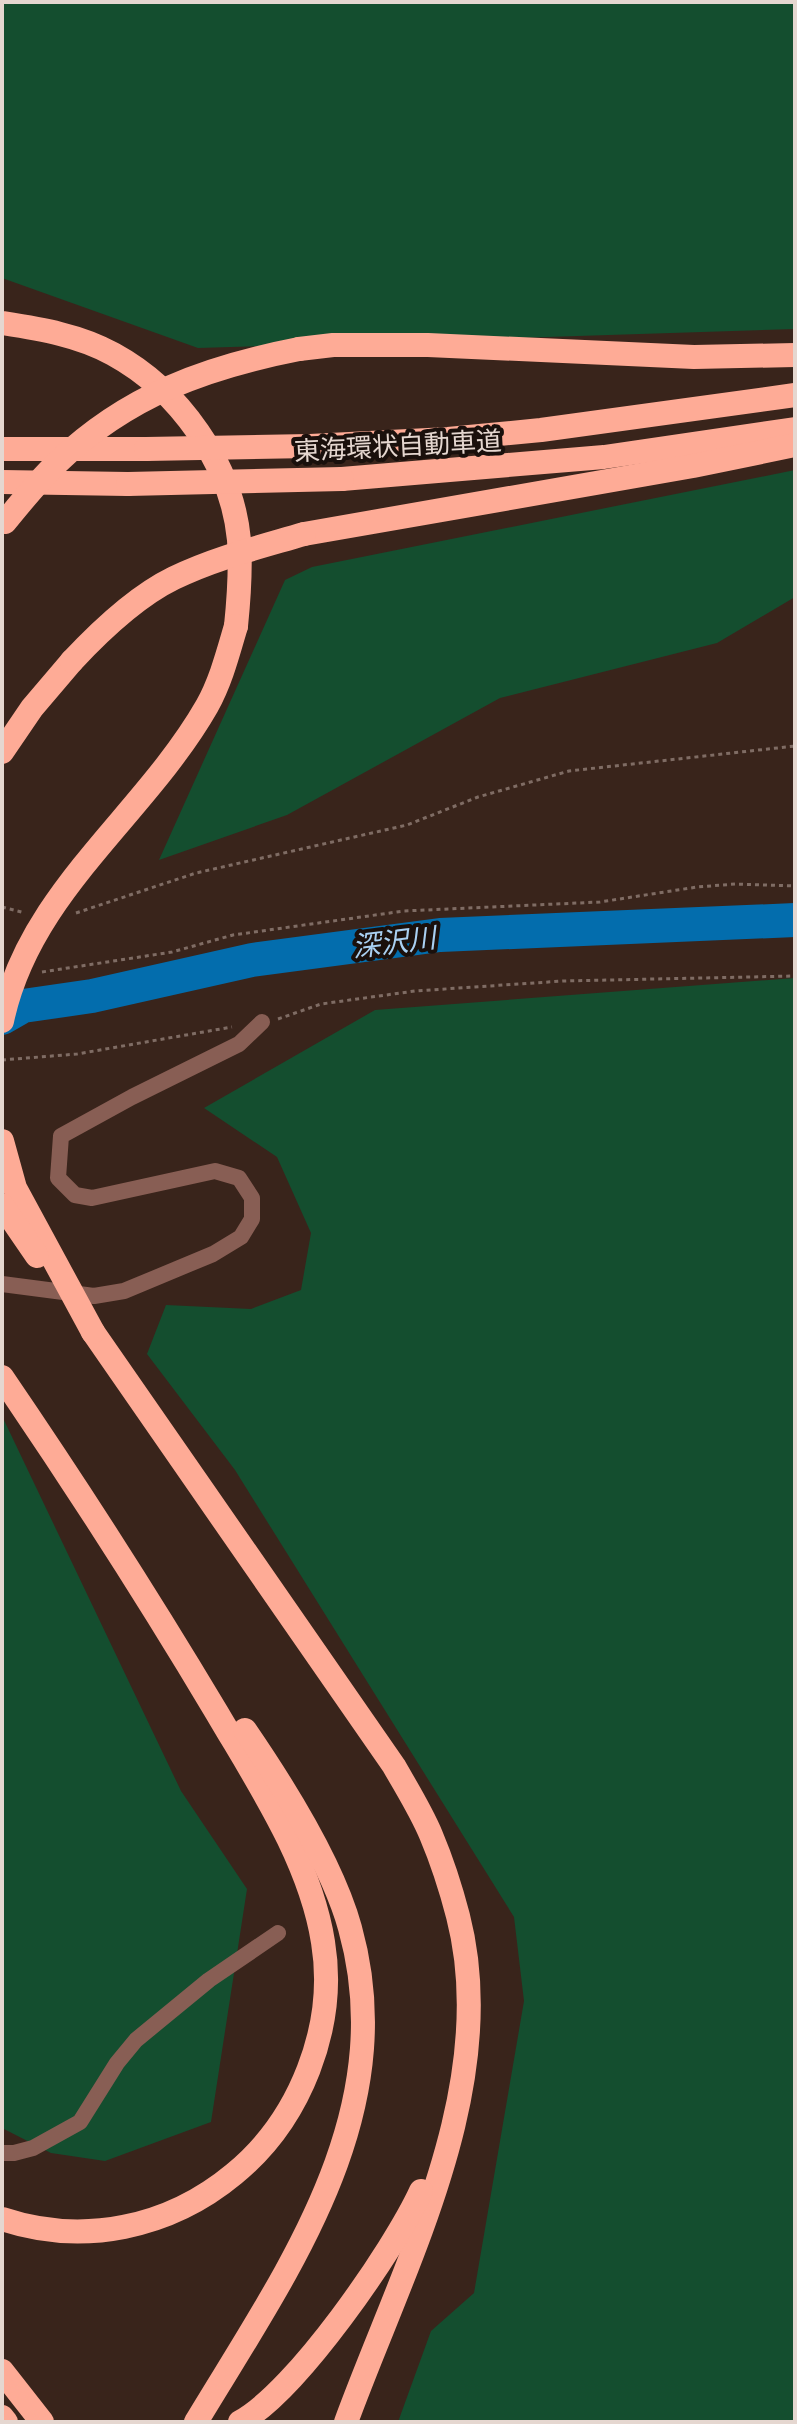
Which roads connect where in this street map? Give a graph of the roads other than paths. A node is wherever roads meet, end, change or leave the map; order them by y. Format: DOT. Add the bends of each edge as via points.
graph roads {
  1 [pos="2,323"];
  2 [pos="795,355"];
  3 [pos="795,395"];
  4 [pos="795,429"];
  5 [pos="795,445"];
  6 [pos="2,449"];
  7 [pos="2,482"];
  8 [pos="4,524"];
  9 [pos="2,752"];
  10 [pos="2,1021"];
  11 [pos="262,1022"];
  12 [pos="2,1141"];
  13 [pos="2,1205"];
  14 [pos="2,1284"];
  15 [pos="93,1332"];
  16 [pos="2,1377"];
  17 [pos="82,1500"];
  18 [pos="278,1933"];
  19 [pos="465,2056"];
  20 [pos="2,2153"];
  21 [pos="2,2219"];
  22 [pos="2,2371"];
  23 [pos="2,2417"];
  24 [pos="6,2422"];
  25 [pos="42,2422"];
  26 [pos="196,2422"];
  27 [pos="240,2422"];
  28 [pos="346,2422"];
  1 -- 10 [label="highway, bridge" via="81,340 113,354 174,402 218,466 230,498 240,580 236,626 208,704 47,914 15,976"];
  2 -- 8 [label="highway, bridge" via="694,357 333,345 251,358 154,392 107,422 59,460"];
  3 -- 6 [label="highway, 東海環状自動車道, bridge" via="448,439"];
  4 -- 7 [label="highway, 東海環状自動車道, bridge" via="604,457 342,479"];
  5 -- 9 [label="highway, bridge" via="304,534 208,564 171,579 98,633 32,708"];
  11 -- 14 [label="street" via="239,1044 61,1136 58,1178 75,1195 92,1198 215,1171 239,1178 252,1198 252,1219 241,1237 124,1291 94,1296"];
  12 -- 15 [label="highway, bridge" via="15,1188"];
  13 -- 15 [label="highway, bridge"];
  15 -- 19 [label="highway" via="394,1766 431,1835 458,1917 467,1974"];
  16 -- 17 [label="highway"];
  17 -- 21 [label="highway" via="183,1655 283,1831 310,1891 326,1982 316,2049 287,2113 244,2167 215,2190 149,2222 113,2229 68,2232"];
  17 -- 26 [label="highway" via="249,1736 302,1823 330,1874 361,1975 361,2070 331,2179 296,2255"];
  18 -- 20 [label="street" via="136,2040 80,2122 33,2148"];
  19 -- 27 [label="highway" via="435,2159 398,2234 313,2352"];
  19 -- 28 [label="highway" via="443,2162 425,2218"];
  22 -- 25 [label="highway"];
  23 -- 24 [label="highway"];
}
